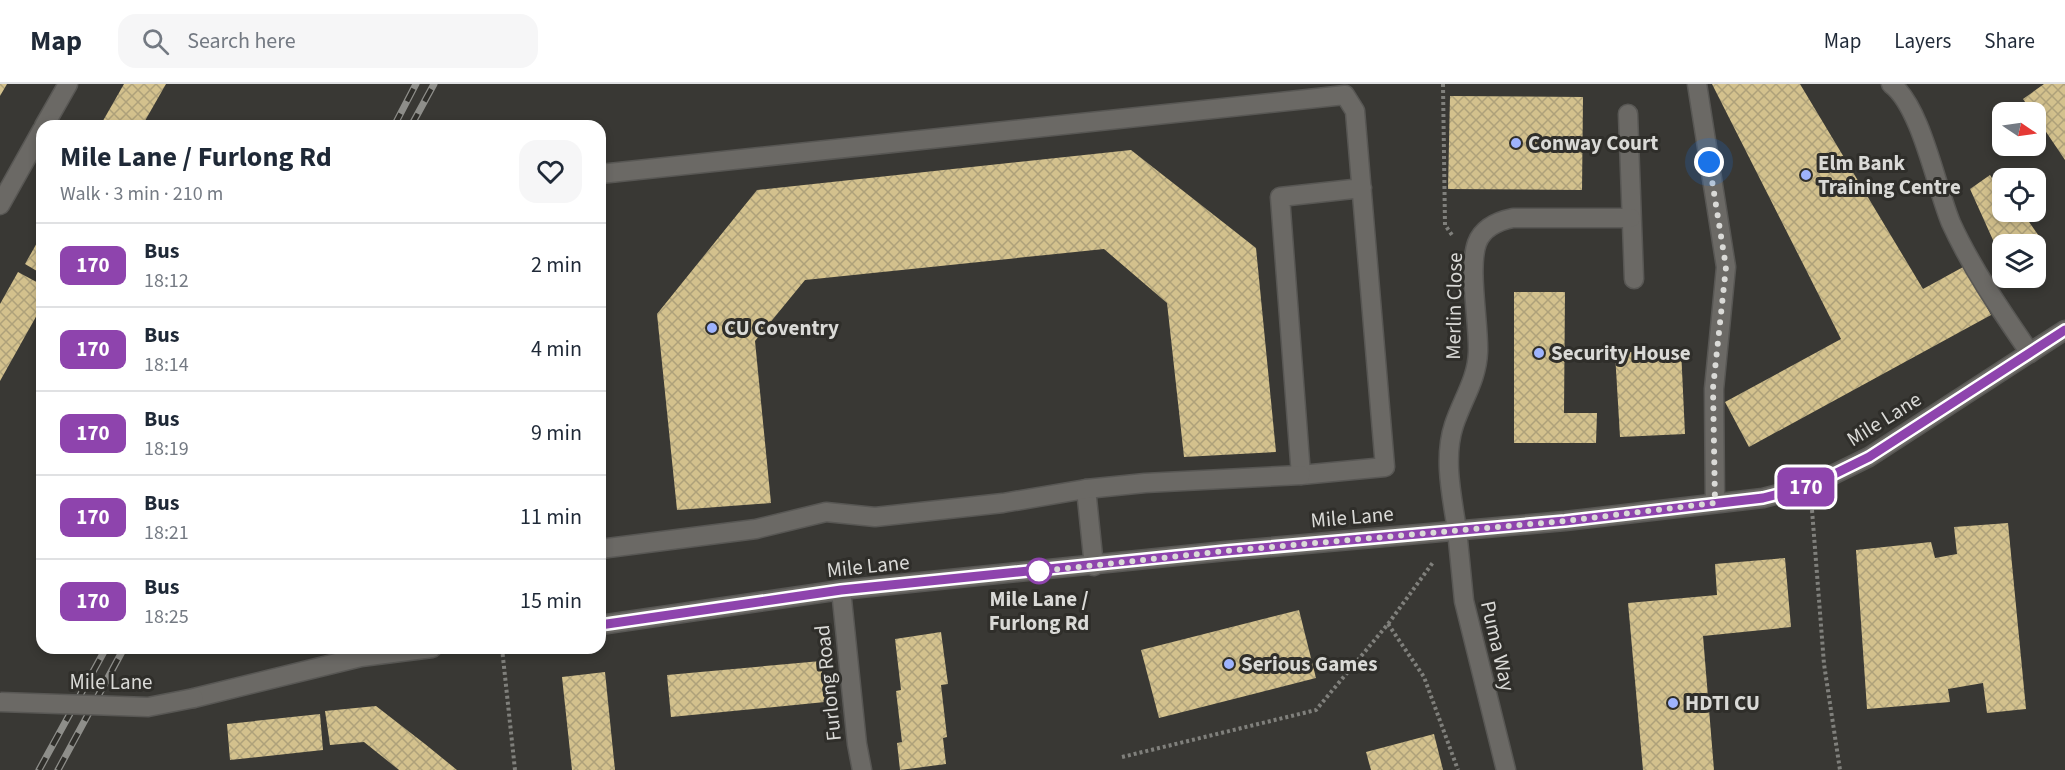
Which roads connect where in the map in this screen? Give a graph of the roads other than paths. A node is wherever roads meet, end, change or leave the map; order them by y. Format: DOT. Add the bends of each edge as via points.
graph roads {
  1 [pos="68,84"];
  2 [pos="1697,84"];
  3 [pos="1891,84"];
  4 [pos="1628,114"];
  5 [pos="47,120"];
  6 [pos="36,141"];
  7 [pos="606,173"];
  8 [pos="1362,188"];
  9 [pos="0,204"];
  10 [pos="1631,218"];
  11 [pos="1634,279"];
  12 [pos="2065,330"];
  13 [pos="2030,353"];
  14 [pos="1301,475"];
  15 [pos="1086,489"];
  16 [pos="1715,503"];
  17 [pos="1457,530"];
  18 [pos="606,548"];
  19 [pos="1094,566"];
  20 [pos="841,590"];
  21 [pos="606,624"];
  22 [pos="385,654"];
  23 [pos="0,702"];
  24 [pos="862,770"];
  25 [pos="1506,770"];
  1 -- 5 [label="street"];
  2 -- 16 [label="street" via="1726,267 1713,388"];
  3 -- 13 [label="street" via="1915,120 1952,223 1989,293"];
  4 -- 10 [label="street"];
  6 -- 9 [label="street"];
  7 -- 8 [label="street" via="1345,95 1355,111"];
  8 -- 14 [label="street" via="1280,197"];
  8 -- 14 [label="street" via="1385,467"];
  10 -- 11 [label="street"];
  10 -- 17 [label="street, Merlin Close" via="1513,218 1498,221 1478,241 1474,268 1476,368 1473,384 1453,427 1450,447"];
  12 -- 13 [label="street, Mile Lane"];
  13 -- 16 [label="street, Mile Lane" via="1869,457 1810,486 1763,498"];
  14 -- 15 [label="street"];
  15 -- 18 [label="street" via="1004,503 875,517 826,512 756,529"];
  15 -- 19 [label="street"];
  16 -- 17 [label="street, Mile Lane"];
  17 -- 19 [label="street, Mile Lane"];
  17 -- 25 [label="street, Puma Way" via="1464,601"];
  19 -- 20 [label="street, Mile Lane"];
  20 -- 21 [label="street, Mile Lane"];
  20 -- 24 [label="street, Furlong Road"];
  22 -- 23 [label="street, Mile Lane, bridge" via="148,707"];
}
